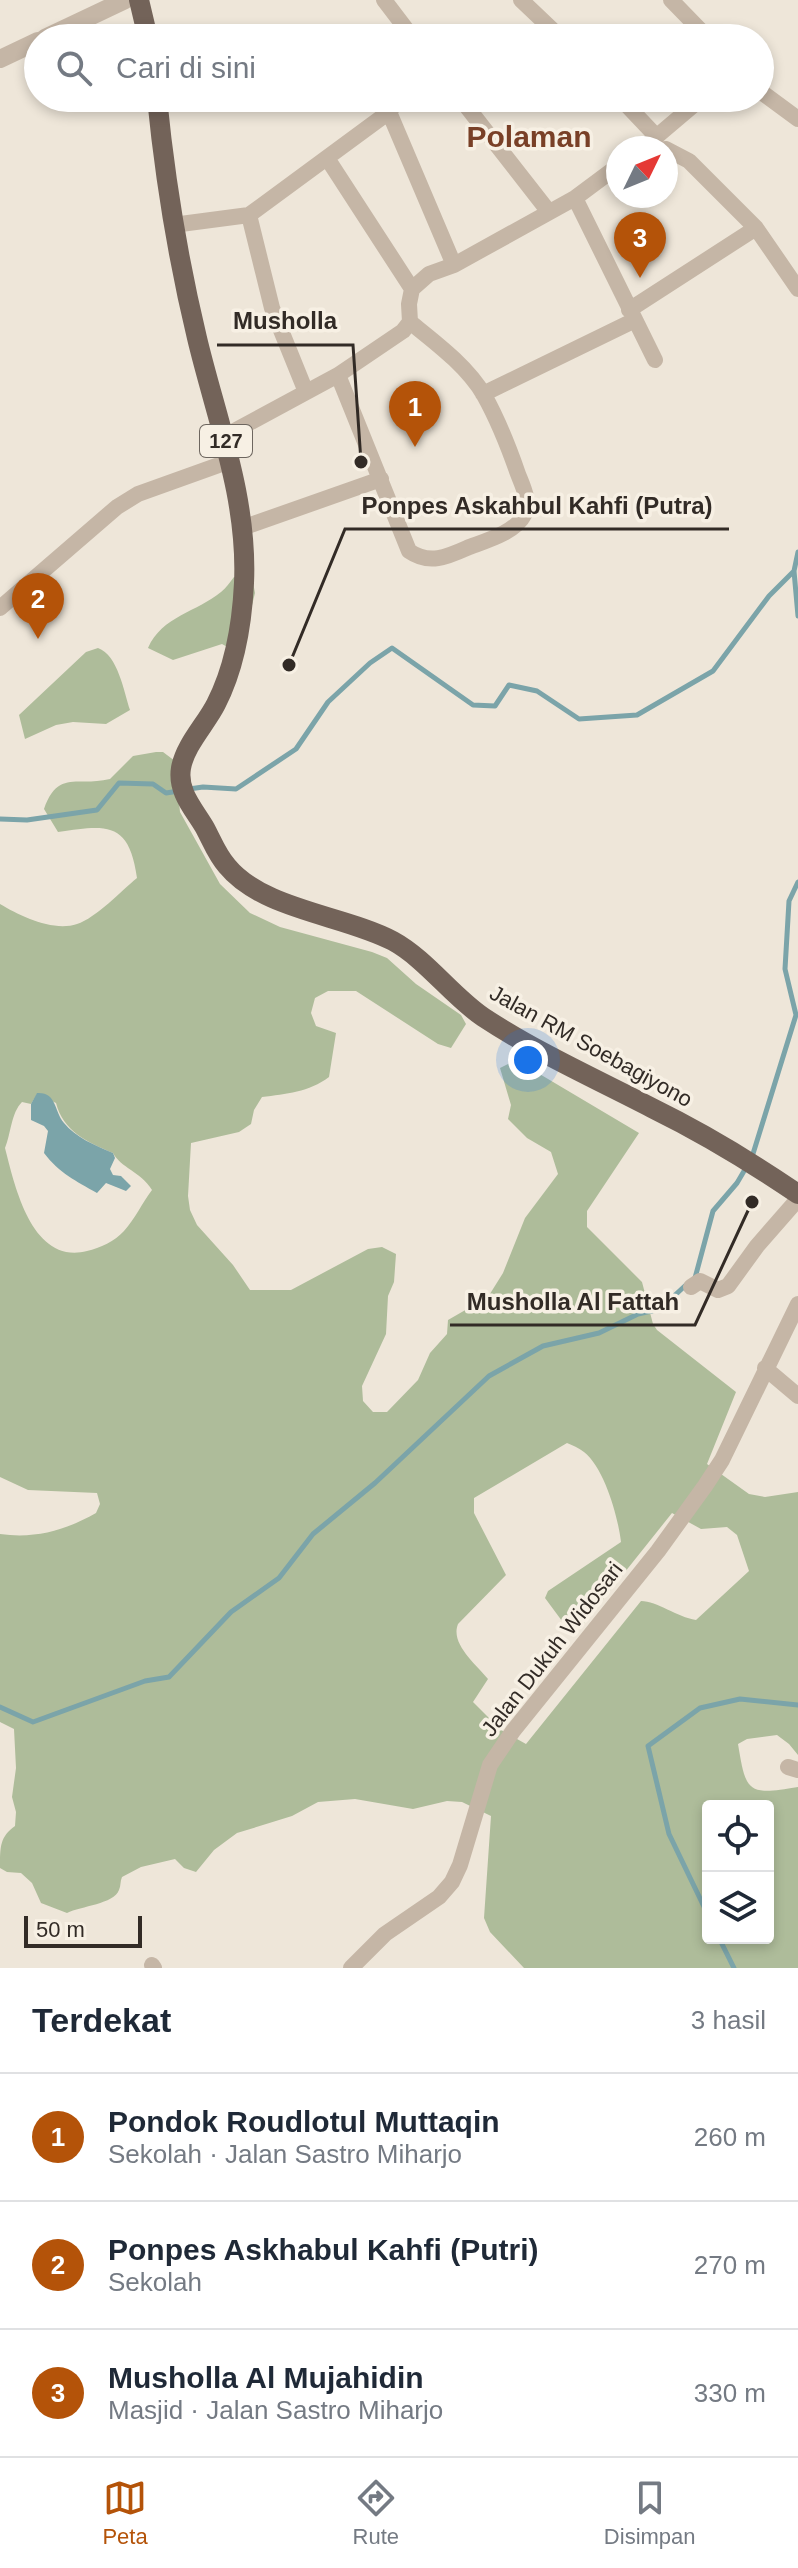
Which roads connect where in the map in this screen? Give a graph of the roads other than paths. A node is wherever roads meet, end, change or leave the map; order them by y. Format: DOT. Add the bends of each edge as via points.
graph roads {
  1 [pos="125,0"];
  2 [pos="139,0"];
  3 [pos="384,0"];
  4 [pos="521,0"];
  5 [pos="671,0"];
  6 [pos="74,24"];
  7 [pos="145,24"];
  8 [pos="402,24"];
  9 [pos="546,24"];
  10 [pos="694,24"];
  11 [pos="24,48"];
  12 [pos="0,59"];
  13 [pos="774,101"];
  14 [pos="158,112"];
  15 [pos="389,112"];
  16 [pos="471,112"];
  17 [pos="630,112"];
  18 [pos="688,112"];
  19 [pos="798,119"];
  20 [pos="648,136"];
  21 [pos="664,136"];
  22 [pos="678,156"];
  23 [pos="327,158"];
  24 [pos="606,175"];
  25 [pos="575,198"];
  26 [pos="549,212"];
  27 [pos="249,215"];
  28 [pos="173,225"];
  29 [pos="756,228"];
  30 [pos="454,265"];
  31 [pos="412,289"];
  32 [pos="798,289"];
  33 [pos="631,316"];
  34 [pos="410,322"];
  35 [pos="655,360"];
  36 [pos="338,375"];
  37 [pos="306,392"];
  38 [pos="483,394"];
  39 [pos="225,436"];
  40 [pos="230,461"];
  41 [pos="381,479"];
  42 [pos="242,528"];
  43 [pos="0,608"];
  44 [pos="798,1197"];
  45 [pos="691,1287"];
  46 [pos="798,1304"];
  47 [pos="765,1368"];
  48 [pos="798,1396"];
  49 [pos="351,1968"];
  1 -- 6 [label="street"];
  2 -- 7 [label="main road"];
  3 -- 8 [label="street"];
  4 -- 9 [label="street"];
  5 -- 10 [label="street"];
  11 -- 12 [label="street"];
  13 -- 19 [label="street"];
  14 -- 28 [label="main road, Jalan RM Soebagiyono / 127"];
  15 -- 23 [label="street"];
  15 -- 30 [label="street"];
  16 -- 26 [label="street"];
  17 -- 20 [label="street"];
  18 -- 21 [label="street"];
  22 -- 29 [label="street"];
  23 -- 27 [label="street"];
  23 -- 31 [label="street"];
  24 -- 25 [label="street"];
  25 -- 26 [label="street"];
  25 -- 33 [label="street"];
  26 -- 30 [label="street"];
  27 -- 28 [label="street"];
  27 -- 37 [label="street" via="272,308"];
  28 -- 39 [label="main road, Jalan RM Soebagiyono / 127"];
  29 -- 32 [label="street"];
  29 -- 33 [label="street"];
  30 -- 31 [label="street" via="429,274"];
  31 -- 34 [label="street"];
  33 -- 35 [label="street"];
  33 -- 38 [label="street"];
  34 -- 36 [label="street"];
  34 -- 38 [label="street"];
  36 -- 37 [label="street"];
  36 -- 41 [label="street"];
  37 -- 39 [label="street"];
  38 -- 41 [label="street" via="527,501 520,522 445,558 424,559 406,546"];
  39 -- 40 [label="main road, Jalan RM Soebagiyono / 127"];
  40 -- 42 [label="main road, Jalan RM Soebagiyono / 127"];
  40 -- 43 [label="street" via="138,494"];
  41 -- 42 [label="street"];
  42 -- 44 [label="main road, Jalan RM Soebagiyono / 127" via="244,584 234,657 181,776 187,800 221,859 241,880 276,899 395,942 483,1017 736,1154"];
  44 -- 45 [label="street" via="726,1288 718,1290 700,1281"];
  46 -- 47 [label="street, Jalan Dukuh Widosari"];
  47 -- 48 [label="street"];
  47 -- 49 [label="street, Jalan Dukuh Widosari" via="705,1486 490,1765 452,1882"];
}
